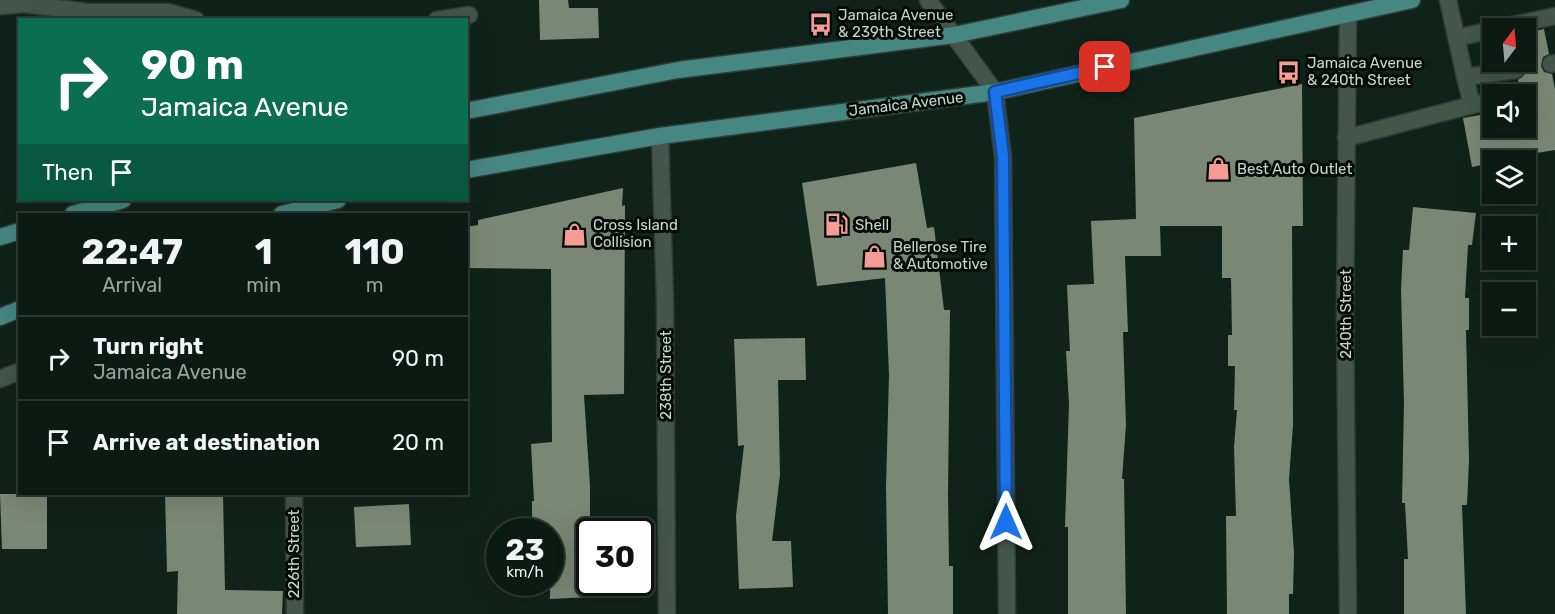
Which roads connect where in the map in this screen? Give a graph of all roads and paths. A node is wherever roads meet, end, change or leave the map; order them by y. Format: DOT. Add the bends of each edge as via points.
graph roads {
  1 [pos="928,0"];
  2 [pos="1121,0"];
  3 [pos="1412,0"];
  4 [pos="1448,0"];
  5 [pos="0,6"];
  6 [pos="1348,14"];
  7 [pos="469,15"];
  8 [pos="89,16"];
  9 [pos="1555,16"];
  10 [pos="189,18"];
  11 [pos="450,18"];
  12 [pos="1536,20"];
  13 [pos="1482,32"];
  14 [pos="954,35"];
  15 [pos="1456,38"];
  16 [pos="1501,72"];
  17 [pos="1465,77"];
  18 [pos="995,92"];
  19 [pos="1482,103"];
  20 [pos="1472,105"];
  21 [pos="468,111"];
  22 [pos="660,136"];
  23 [pos="1346,138"];
  24 [pos="468,170"];
  25 [pos="119,201"];
  26 [pos="334,201"];
  27 [pos="77,213"];
  28 [pos="288,213"];
  29 [pos="18,232"];
  30 [pos="0,237"];
  31 [pos="18,310"];
  32 [pos="0,317"];
  33 [pos="18,372"];
  34 [pos="0,379"];
  35 [pos="294,495"];
  36 [pos="295,614"];
  37 [pos="667,614"];
  38 [pos="1006,614"];
  39 [pos="1348,614"];
  1 -- 14 [label="street"];
  2 -- 14 [label="main road"];
  3 -- 6 [label="main road, Jamaica Avenue"];
  4 -- 15 [label="street"];
  5 -- 8 [label="street" via="24,4"];
  6 -- 18 [label="main road, Jamaica Avenue"];
  6 -- 23 [label="street, 240th Street"];
  7 -- 11 [label="street"];
  8 -- 10 [label="street" via="168,12"];
  9 -- 12 [label="street"];
  13 -- 15 [label="street"];
  14 -- 18 [label="street"];
  14 -- 21 [label="main road" via="678,70"];
  15 -- 17 [label="street"];
  16 -- 17 [label="street"];
  17 -- 20 [label="street"];
  18 -- 22 [label="main road, Jamaica Avenue"];
  18 -- 38 [label="street" via="1003,156"];
  19 -- 20 [label="street"];
  20 -- 23 [label="street"];
  22 -- 24 [label="main road, Jamaica Avenue"];
  22 -- 37 [label="street, 238th Street"];
  23 -- 39 [label="street, 240th Street"];
  25 -- 27 [label="main road"];
  26 -- 28 [label="main road"];
  29 -- 30 [label="main road"];
  31 -- 32 [label="main road"];
  33 -- 34 [label="street"];
  35 -- 36 [label="street, 226th Street"];
}
